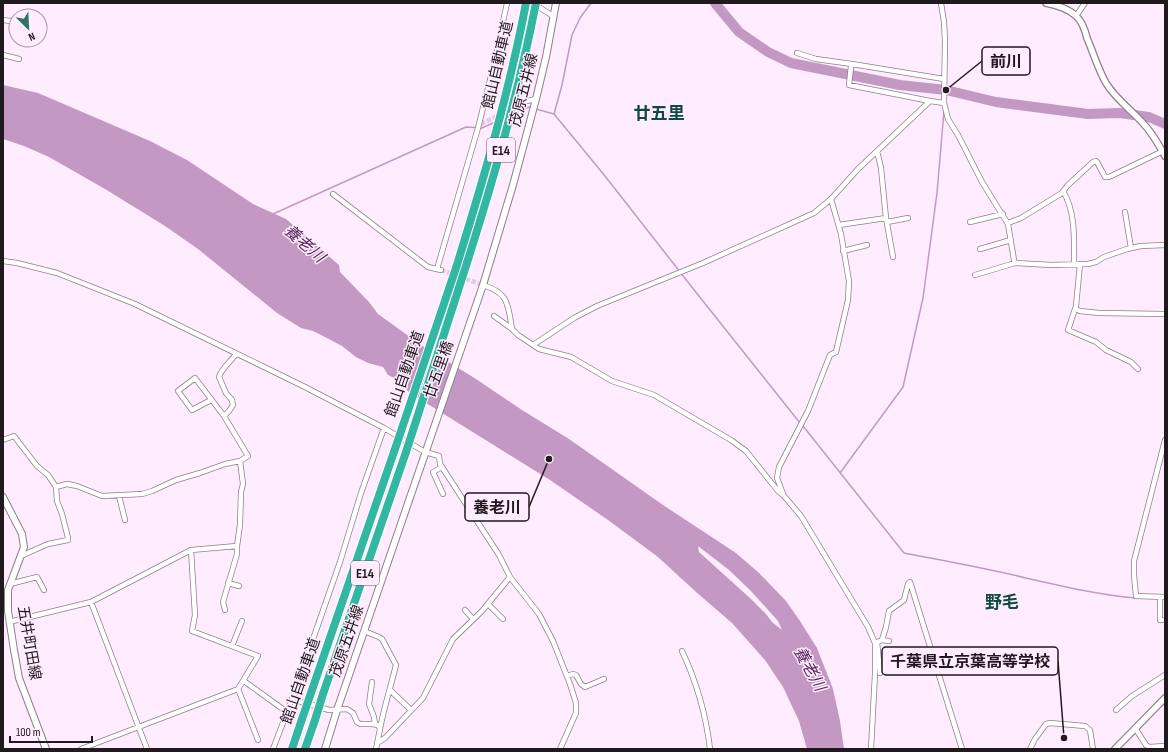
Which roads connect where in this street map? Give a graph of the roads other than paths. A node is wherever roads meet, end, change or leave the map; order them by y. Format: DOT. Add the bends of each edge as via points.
graph roads {
  1 [pos="507,3"];
  2 [pos="526,3"];
  3 [pos="532,3"];
  4 [pos="536,3"];
  5 [pos="556,3"];
  6 [pos="941,3"];
  7 [pos="1046,3"];
  8 [pos="1085,3"];
  9 [pos="554,16"];
  10 [pos="1076,16"];
  11 [pos="797,54"];
  12 [pos="3,55"];
  13 [pos="19,59"];
  14 [pos="852,66"];
  15 [pos="944,79"];
  16 [pos="536,99"];
  17 [pos="527,101"];
  18 [pos="930,101"];
  19 [pos="944,103"];
  20 [pos="878,151"];
  21 [pos="1164,154"];
  22 [pos="1063,191"];
  23 [pos="333,194"];
  24 [pos="831,199"];
  25 [pos="1125,212"];
  26 [pos="1002,214"];
  27 [pos="908,218"];
  28 [pos="887,220"];
  29 [pos="970,222"];
  30 [pos="1008,223"];
  31 [pos="838,225"];
  32 [pos="1011,240"];
  33 [pos="1165,245"];
  34 [pos="867,246"];
  35 [pos="1131,248"];
  36 [pos="980,249"];
  37 [pos="843,251"];
  38 [pos="893,257"];
  39 [pos="3,261"];
  40 [pos="1015,263"];
  41 [pos="1077,264"];
  42 [pos="975,275"];
  43 [pos="483,285"];
  44 [pos="478,297"];
  45 [pos="1075,309"];
  46 [pos="1165,314"];
  47 [pos="494,316"];
  48 [pos="512,329"];
  49 [pos="532,345"];
  50 [pos="236,354"];
  51 [pos="1138,369"];
  52 [pos="211,400"];
  53 [pos="224,416"];
  54 [pos="384,428"];
  55 [pos="3,440"];
  56 [pos="1165,440"];
  57 [pos="425,452"];
  58 [pos="240,461"];
  59 [pos="442,467"];
  60 [pos="56,488"];
  61 [pos="443,494"];
  62 [pos="119,496"];
  63 [pos="784,496"];
  64 [pos="3,497"];
  65 [pos="125,520"];
  66 [pos="237,546"];
  67 [pos="191,550"];
  68 [pos="21,556"];
  69 [pos="510,577"];
  70 [pos="228,583"];
  71 [pos="239,586"];
  72 [pos="7,589"];
  73 [pos="44,590"];
  74 [pos="1162,597"];
  75 [pos="91,602"];
  76 [pos="488,604"];
  77 [pos="225,610"];
  78 [pos="465,610"];
  79 [pos="473,619"];
  80 [pos="502,619"];
  81 [pos="1165,620"];
  82 [pos="242,621"];
  83 [pos="10,622"];
  84 [pos="364,631"];
  85 [pos="889,641"];
  86 [pos="878,642"];
  87 [pos="232,646"];
  88 [pos="682,651"];
  89 [pos="880,673"];
  90 [pos="1165,675"];
  91 [pos="567,676"];
  92 [pos="604,679"];
  93 [pos="244,681"];
  94 [pos="372,682"];
  95 [pos="238,689"];
  96 [pos="390,690"];
  97 [pos="1165,698"];
  98 [pos="292,699"];
  99 [pos="337,710"];
  100 [pos="411,710"];
  101 [pos="1116,710"];
  102 [pos="287,712"];
  103 [pos="315,720"];
  104 [pos="375,724"];
  105 [pos="139,728"];
  106 [pos="1135,728"];
  107 [pos="380,729"];
  108 [pos="258,740"];
  109 [pos="377,743"];
  110 [pos="1165,746"];
  111 [pos="46,749"];
  112 [pos="81,749"];
  113 [pos="147,749"];
  114 [pos="273,749"];
  115 [pos="292,749"];
  116 [pos="305,749"];
  117 [pos="309,749"];
  118 [pos="325,749"];
  119 [pos="376,749"];
  120 [pos="560,749"];
  121 [pos="710,749"];
  122 [pos="871,749"];
  123 [pos="962,749"];
  124 [pos="1030,749"];
  125 [pos="1093,749"];
  126 [pos="1114,749"];
  1 -- 23 [label="street" via="480,124 439,269 428,266"];
  2 -- 115 [label="highway, 館山自動車道 / E14, bridge" via="491,151 456,268"];
  3 -- 9 [label="street"];
  4 -- 103 [label="highway, 館山自動車道 / E14, bridge" via="523,67 500,153 464,272"];
  5 -- 9 [label="main road, 茂原五井線"];
  6 -- 15 [label="street" via="945,44"];
  7 -- 10 [label="street" via="1070,11"];
  8 -- 10 [label="street"];
  9 -- 16 [label="main road, 茂原五井線"];
  10 -- 21 [label="street" via="1085,30 1105,82 1156,139"];
  11 -- 15 [label="street"];
  12 -- 13 [label="street"];
  14 -- 18 [label="street" via="850,86"];
  15 -- 19 [label="street"];
  16 -- 17 [label="street"];
  16 -- 43 [label="main road, 茂原五井線"];
  18 -- 19 [label="street"];
  18 -- 20 [label="street"];
  19 -- 26 [label="street" via="948,119"];
  20 -- 24 [label="street"];
  20 -- 28 [label="street"];
  21 -- 22 [label="street" via="1109,177 1105,177 1097,162 1093,162"];
  22 -- 30 [label="street" via="1021,218"];
  22 -- 41 [label="street" via="1069,201 1072,215"];
  24 -- 31 [label="street"];
  24 -- 49 [label="street" via="814,213 703,263 597,306"];
  25 -- 35 [label="street"];
  26 -- 29 [label="street"];
  26 -- 30 [label="street"];
  27 -- 28 [label="street"];
  28 -- 31 [label="street"];
  28 -- 38 [label="street"];
  30 -- 32 [label="street"];
  31 -- 37 [label="street"];
  32 -- 36 [label="street"];
  32 -- 40 [label="street"];
  33 -- 35 [label="street"];
  34 -- 37 [label="street"];
  35 -- 41 [label="street" via="1096,262"];
  37 -- 63 [label="street" via="849,281 848,300 836,352 830,355 808,411 779,467 778,483"];
  39 -- 50 [label="street" via="51,272 110,293"];
  40 -- 41 [label="street"];
  40 -- 42 [label="street"];
  41 -- 45 [label="street" via="1078,292"];
  43 -- 44 [label="main road, 茂原五井線"];
  43 -- 48 [label="street" via="501,294 505,299"];
  44 -- 57 [label="main road, 廿五里橋"];
  45 -- 46 [label="street" via="1099,313"];
  45 -- 51 [label="street" via="1068,330 1096,342 1131,362"];
  47 -- 48 [label="street"];
  48 -- 49 [label="street"];
  49 -- 63 [label="street" via="571,357 612,381 654,395 721,434 741,446"];
  50 -- 53 [label="street" via="219,377 233,405"];
  50 -- 54 [label="street"];
  52 -- 52 [label="street" via="194,378 178,391 192,410"];
  52 -- 53 [label="street"];
  53 -- 58 [label="street" via="248,456"];
  54 -- 57 [label="street"];
  54 -- 98 [label="street"];
  55 -- 60 [label="street" via="14,436"];
  56 -- 74 [label="street" via="1134,561 1136,596"];
  57 -- 59 [label="street" via="439,456"];
  57 -- 84 [label="main road, 茂原五井線"];
  58 -- 62 [label="street" via="176,480 142,494"];
  58 -- 66 [label="street" via="243,484"];
  59 -- 61 [label="street" via="433,472"];
  59 -- 69 [label="street" via="499,555"];
  60 -- 62 [label="street" via="67,484 102,496"];
  60 -- 68 [label="street" via="68,540 48,544"];
  62 -- 65 [label="street"];
  63 -- 86 [label="street" via="801,516"];
  64 -- 68 [label="main road, 五井町田線" via="22,534 24,547"];
  66 -- 67 [label="street"];
  66 -- 70 [label="street"];
  67 -- 75 [label="street"];
  67 -- 87 [label="street" via="195,615 192,631"];
  68 -- 72 [label="main road, 五井町田線"];
  69 -- 76 [label="street"];
  69 -- 91 [label="street" via="539,614"];
  70 -- 71 [label="street"];
  70 -- 77 [label="street" via="223,602"];
  72 -- 73 [label="street" via="37,577"];
  72 -- 83 [label="main road, 五井町田線"];
  74 -- 81 [label="street" via="1160,620"];
  75 -- 83 [label="street"];
  75 -- 105 [label="street"];
  76 -- 79 [label="street"];
  76 -- 80 [label="street"];
  78 -- 79 [label="street"];
  79 -- 100 [label="street" via="453,639 422,698"];
  82 -- 87 [label="street"];
  83 -- 111 [label="main road, 五井町田線" via="20,678"];
  84 -- 96 [label="street" via="382,639 396,665"];
  84 -- 99 [label="main road, 茂原五井線"];
  85 -- 86 [label="street"];
  86 -- 89 [label="street"];
  86 -- 122 [label="street"];
  86 -- 123 [label="street" via="886,627 889,611 904,600 910,582"];
  87 -- 93 [label="street" via="258,656"];
  88 -- 121 [label="street" via="702,704"];
  90 -- 101 [label="street" via="1132,696"];
  91 -- 92 [label="street" via="576,675 585,687"];
  91 -- 120 [label="street" via="576,703 576,713"];
  93 -- 95 [label="street"];
  93 -- 102 [label="street"];
  94 -- 104 [label="street" via="369,704"];
  95 -- 105 [label="street"];
  95 -- 108 [label="street"];
  96 -- 100 [label="street"];
  96 -- 107 [label="street"];
  97 -- 106 [label="street"];
  98 -- 99 [label="street"];
  98 -- 102 [label="street"];
  99 -- 104 [label="street" via="347,709 360,724"];
  99 -- 118 [label="main road, 茂原五井線"];
  100 -- 109 [label="street"];
  102 -- 114 [label="street"];
  103 -- 116 [label="highway, 館山自動車道 / E14"];
  103 -- 117 [label="highway"];
  104 -- 107 [label="street"];
  105 -- 112 [label="street"];
  105 -- 113 [label="street"];
  106 -- 110 [label="street" via="1149,747"];
  106 -- 126 [label="street"];
  107 -- 109 [label="street"];
  109 -- 119 [label="street"];
  124 -- 125 [label="street" via="1046,724 1050,723 1085,726 1090,730"];
}
